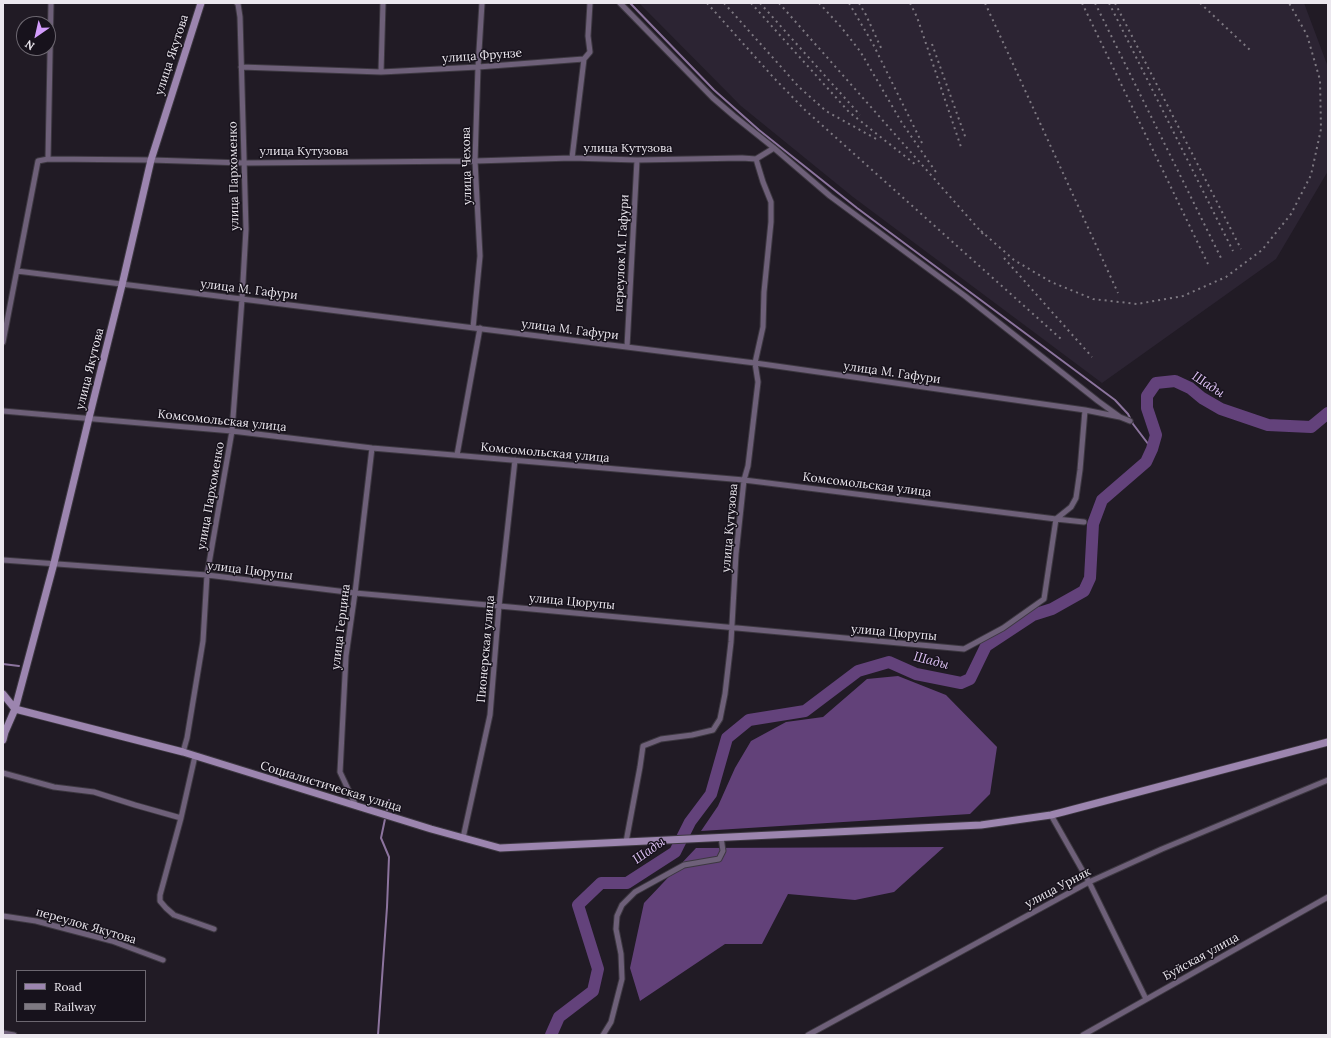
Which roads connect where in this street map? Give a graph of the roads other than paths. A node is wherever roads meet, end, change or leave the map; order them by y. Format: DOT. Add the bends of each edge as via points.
graph roads {
  1 [pos="51,3"];
  2 [pos="237,3"];
  3 [pos="383,3"];
  4 [pos="482,3"];
  5 [pos="590,3"];
  6 [pos="620,3"];
  7 [pos="200,4"];
  8 [pos="584,59"];
  9 [pos="241,67"];
  10 [pos="478,67"];
  11 [pos="381,72"];
  12 [pos="774,148"];
  13 [pos="572,158"];
  14 [pos="48,159"];
  15 [pos="756,159"];
  16 [pos="150,160"];
  17 [pos="637,160"];
  18 [pos="475,161"];
  19 [pos="244,162"];
  20 [pos="17,271"];
  21 [pos="122,285"];
  22 [pos="242,298"];
  23 [pos="473,328"];
  24 [pos="480,328"];
  25 [pos="3,342"];
  26 [pos="627,347"];
  27 [pos="755,363"];
  28 [pos="1084,410"];
  29 [pos="3,411"];
  30 [pos="1120,417"];
  31 [pos="89,418"];
  32 [pos="1130,421"];
  33 [pos="232,431"];
  34 [pos="372,448"];
  35 [pos="457,455"];
  36 [pos="516,460"];
  37 [pos="744,480"];
  38 [pos="1056,519"];
  39 [pos="1084,522"];
  40 [pos="3,560"];
  41 [pos="54,563"];
  42 [pos="207,575"];
  43 [pos="355,593"];
  44 [pos="499,606"];
  45 [pos="732,628"];
  46 [pos="3,694"];
  47 [pos="15,709"];
  48 [pos="3,740"];
  49 [pos="1328,742"];
  50 [pos="183,752"];
  51 [pos="195,756"];
  52 [pos="3,773"];
  53 [pos="1328,780"];
  54 [pos="356,806"];
  55 [pos="1051,815"];
  56 [pos="181,818"];
  57 [pos="721,837"];
  58 [pos="463,838"];
  59 [pos="626,842"];
  60 [pos="1089,882"];
  61 [pos="1328,897"];
  62 [pos="3,916"];
  63 [pos="214,928"];
  64 [pos="163,960"];
  65 [pos="1146,999"];
  66 [pos="3,1033"];
  67 [pos="14,1035"];
  68 [pos="603,1035"];
  69 [pos="808,1035"];
  70 [pos="1083,1035"];
  1 -- 14 [label="street"];
  2 -- 9 [label="street, улица Пархоменко" via="240,17"];
  3 -- 11 [label="street"];
  4 -- 10 [label="street, улица Чехова"];
  5 -- 8 [label="street" via="590,52"];
  6 -- 12 [label="street" via="713,98"];
  7 -- 16 [label="street, улица Якутова"];
  8 -- 10 [label="street, улица Фрунзе"];
  8 -- 13 [label="street"];
  9 -- 11 [label="street, улица Фрунзе"];
  9 -- 19 [label="street, улица Пархоменко"];
  10 -- 11 [label="street, улица Фрунзе"];
  10 -- 18 [label="street, улица Чехова"];
  12 -- 15 [label="street"];
  12 -- 30 [label="street" via="836,201 965,296"];
  13 -- 17 [label="street, улица Кутузова"];
  13 -- 18 [label="street, улица Кутузова"];
  14 -- 16 [label="street, улица Кутузова"];
  14 -- 20 [label="street" via="38,161"];
  15 -- 17 [label="street, улица Кутузова"];
  15 -- 27 [label="street, улица Кутузова" via="771,202 771,222 763,327"];
  16 -- 19 [label="street, улица Кутузова"];
  16 -- 21 [label="street, улица Якутова"];
  17 -- 26 [label="street, переулок М. Гафури"];
  18 -- 19 [label="street, улица Кутузова"];
  18 -- 23 [label="street, улица Чехова" via="480,256"];
  19 -- 22 [label="street, улица Пархоменко" via="246,229"];
  20 -- 21 [label="street, улица М. Гафури"];
  20 -- 25 [label="street"];
  21 -- 22 [label="street, улица М. Гафури"];
  21 -- 31 [label="street, улица Якутова"];
  22 -- 23 [label="street, улица М. Гафури"];
  22 -- 33 [label="street, улица Пархоменко"];
  23 -- 24 [label="street, улица М. Гафури"];
  24 -- 26 [label="street, улица М. Гафури"];
  24 -- 35 [label="street"];
  26 -- 27 [label="street, улица М. Гафури"];
  27 -- 28 [label="street, улица М. Гафури"];
  27 -- 37 [label="street, улица Кутузова" via="758,382"];
  28 -- 30 [label="street, улица М. Гафури"];
  28 -- 38 [label="street" via="1076,498 1071,507"];
  29 -- 31 [label="street, Комсомольская улица"];
  30 -- 32 [label="street"];
  31 -- 33 [label="street, Комсомольская улица"];
  31 -- 41 [label="street, улица Якутова"];
  33 -- 34 [label="street, Комсомольская улица"];
  33 -- 42 [label="street, улица Пархоменко"];
  34 -- 35 [label="street, Комсомольская улица"];
  34 -- 43 [label="street, улица Герцина"];
  35 -- 36 [label="street, Комсомольская улица"];
  36 -- 37 [label="street, Комсомольская улица"];
  36 -- 44 [label="street, Пионерская улица"];
  37 -- 38 [label="street, Комсомольская улица"];
  37 -- 45 [label="street, улица Кутузова"];
  38 -- 39 [label="street, Комсомольская улица"];
  38 -- 45 [label="street, улица Цюрупы" via="1044,599 1003,628 964,649"];
  40 -- 41 [label="street, улица Цюрупы"];
  41 -- 42 [label="street, улица Цюрупы"];
  41 -- 47 [label="street, улица Якутова"];
  42 -- 43 [label="street, улица Цюрупы"];
  42 -- 50 [label="street, улица Пархоменко" via="203,641"];
  43 -- 44 [label="street, улица Цюрупы"];
  43 -- 54 [label="street, улица Герцина" via="346,656 340,772"];
  44 -- 45 [label="street, улица Цюрупы"];
  44 -- 58 [label="street, Пионерская улица" via="490,715"];
  45 -- 59 [label="street, улица Кутузова" via="720,719 713,730 661,739 643,746"];
  46 -- 47 [label="street"];
  47 -- 48 [label="street, улица Якутова"];
  47 -- 50 [label="street, Социалистическая улица"];
  49 -- 55 [label="street, Социалистическая улица"];
  50 -- 51 [label="street, Социалистическая улица"];
  51 -- 54 [label="street, Социалистическая улица"];
  51 -- 56 [label="street"];
  52 -- 56 [label="street" via="54,787 94,792"];
  53 -- 60 [label="street, улица Урняк"];
  54 -- 58 [label="street, Социалистическая улица"];
  55 -- 57 [label="street, Социалистическая улица" via="981,825"];
  55 -- 60 [label="street"];
  56 -- 63 [label="street" via="160,901 174,915"];
  57 -- 59 [label="street, Социалистическая улица"];
  57 -- 68 [label="street" via="723,851 720,859 684,865 636,892 622,905 617,916 616,929 622,979 611,1022"];
  58 -- 59 [label="street, Социалистическая улица" via="500,848"];
  60 -- 65 [label="street"];
  60 -- 69 [label="street, улица Урняк"];
  61 -- 65 [label="street, Буйская улица"];
  62 -- 64 [label="street, переулок Якутова" via="36,921 112,941"];
  65 -- 70 [label="street, Буйская улица"];
  66 -- 67 [label="street"];
}
